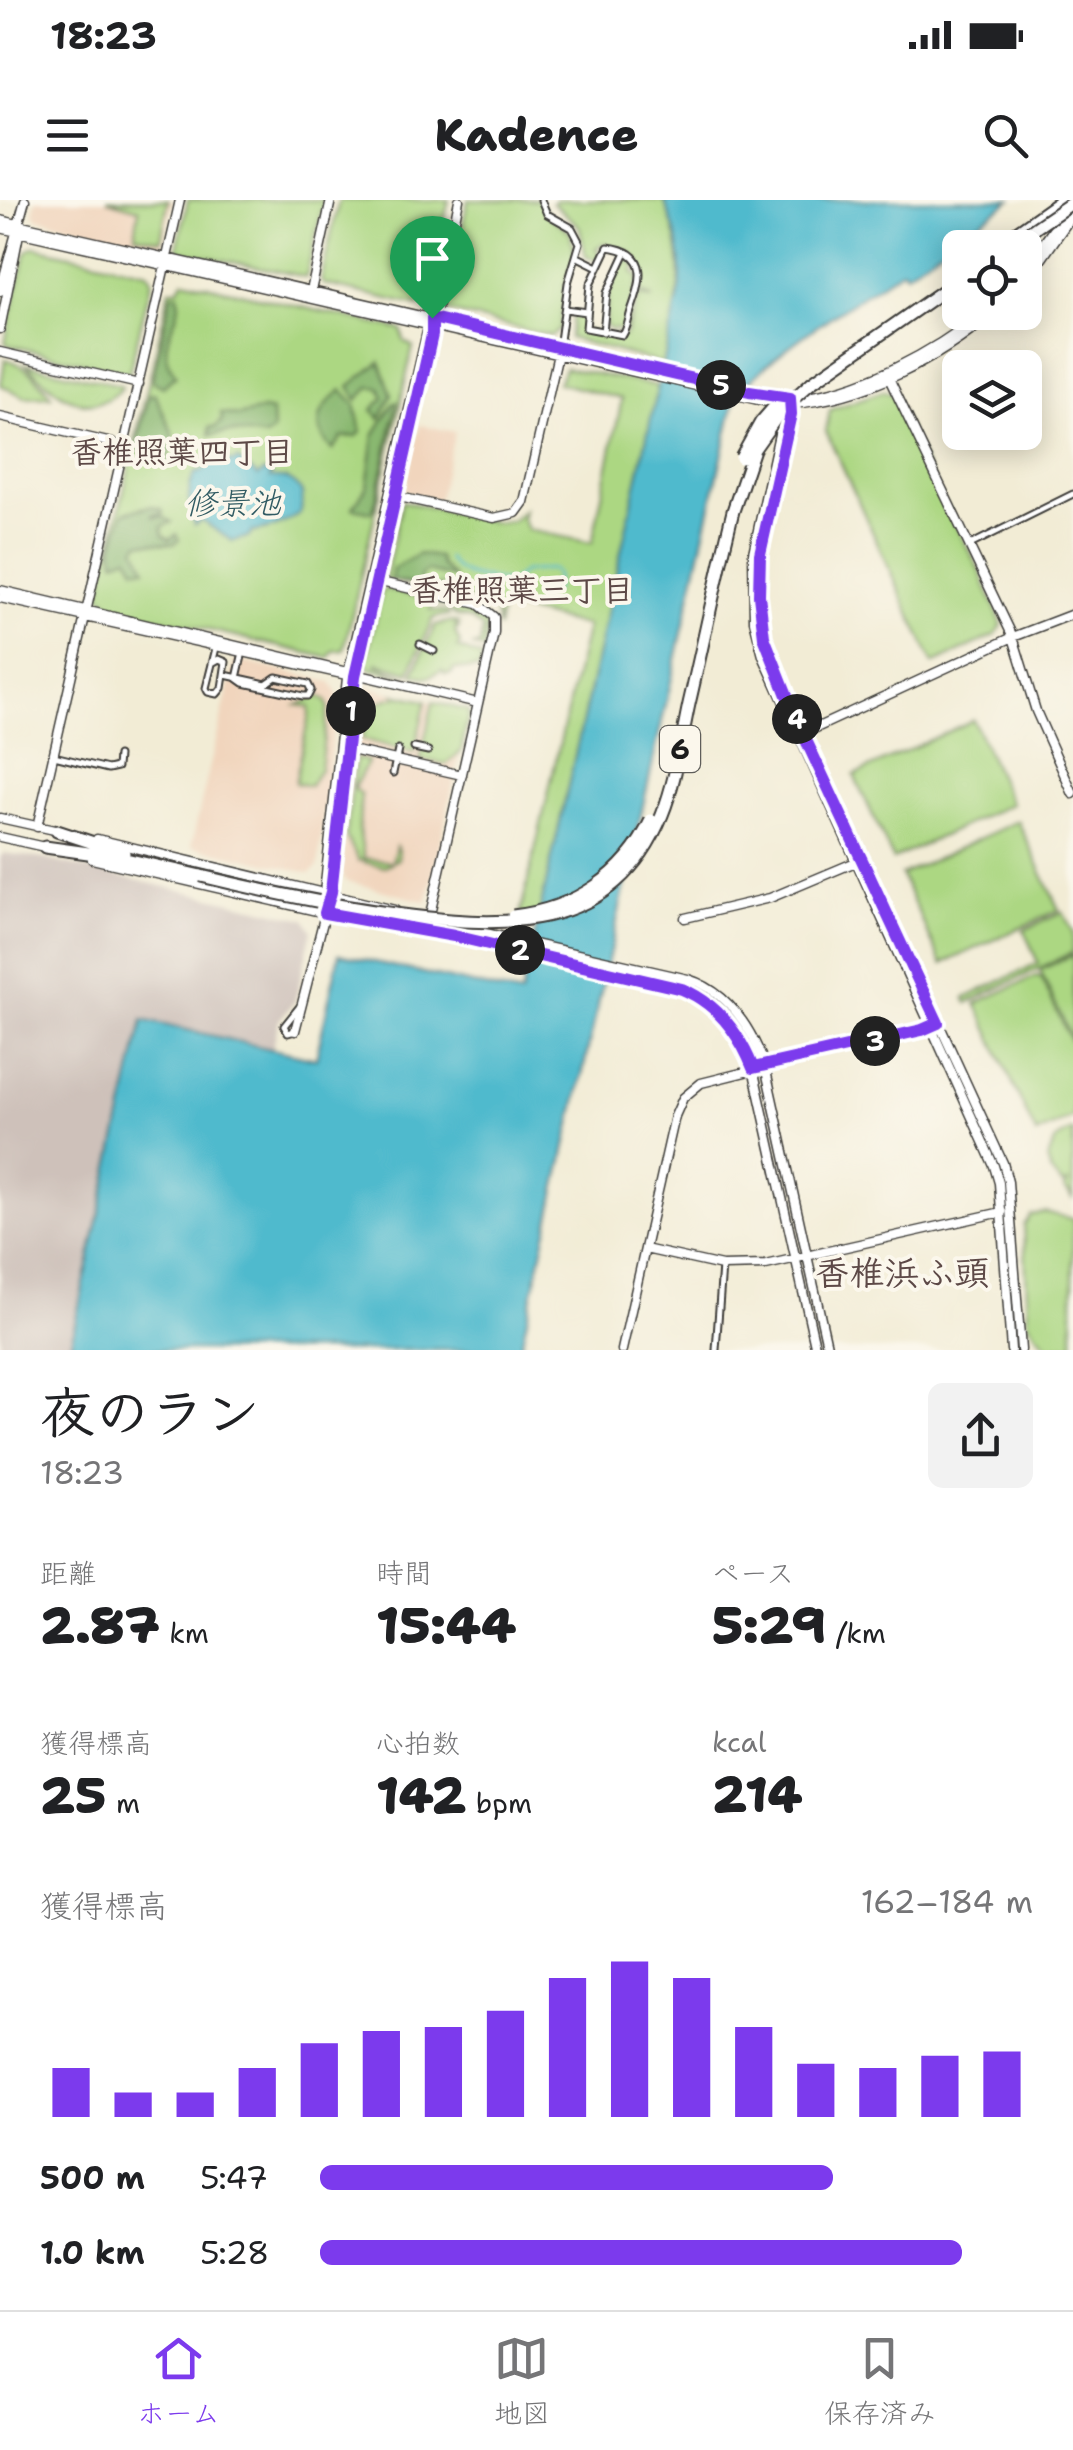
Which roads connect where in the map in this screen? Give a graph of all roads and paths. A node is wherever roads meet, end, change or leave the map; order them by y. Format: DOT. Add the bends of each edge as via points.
graph roads {
  1 [pos="25,200"];
  2 [pos="180,200"];
  3 [pos="332,200"];
  4 [pos="460,200"];
  5 [pos="541,200"];
  6 [pos="1062,200"];
  7 [pos="1073,202"];
  8 [pos="1073,214"];
  9 [pos="0,220"];
  10 [pos="1062,226"];
  11 [pos="0,228"];
  12 [pos="18,230"];
  13 [pos="1020,230"];
  14 [pos="1032,230"];
  15 [pos="1073,234"];
  16 [pos="1042,250"];
  17 [pos="626,252"];
  18 [pos="578,254"];
  19 [pos="1042,257"];
  20 [pos="166,262"];
  21 [pos="598,267"];
  22 [pos="942,284"];
  23 [pos="0,291"];
  24 [pos="311,291"];
  25 [pos="942,293"];
  26 [pos="565,310"];
  27 [pos="587,312"];
  28 [pos="431,324"];
  29 [pos="0,329"];
  30 [pos="960,330"];
  31 [pos="970,330"];
  32 [pos="603,332"];
  33 [pos="0,352"];
  34 [pos="558,352"];
  35 [pos="887,374"];
  36 [pos="139,384"];
  37 [pos="789,402"];
  38 [pos="0,417"];
  39 [pos="125,446"];
  40 [pos="1073,494"];
  41 [pos="394,496"];
  42 [pos="970,545"];
  43 [pos="376,580"];
  44 [pos="0,590"];
  45 [pos="0,598"];
  46 [pos="86,614"];
  47 [pos="1073,614"];
  48 [pos="1013,636"];
  49 [pos="420,644"];
  50 [pos="216,648"];
  51 [pos="244,650"];
  52 [pos="434,651"];
  53 [pos="212,664"];
  54 [pos="225,675"];
  55 [pos="350,675"];
  56 [pos="236,678"];
  57 [pos="278,678"];
  58 [pos="280,692"];
  59 [pos="478,704"];
  60 [pos="800,735"];
  61 [pos="414,748"];
  62 [pos="347,749"];
  63 [pos="398,750"];
  64 [pos="428,752"];
  65 [pos="54,756"];
  66 [pos="108,769"];
  67 [pos="393,773"];
  68 [pos="462,775"];
  69 [pos="1070,776"];
  70 [pos="1073,794"];
  71 [pos="0,818"];
  72 [pos="37,827"];
  73 [pos="57,831"];
  74 [pos="0,837"];
  75 [pos="45,847"];
  76 [pos="117,854"];
  77 [pos="859,861"];
  78 [pos="202,874"];
  79 [pos="327,891"];
  80 [pos="325,913"];
  81 [pos="685,918"];
  82 [pos="429,919"];
  83 [pos="472,934"];
  84 [pos="660,977"];
  85 [pos="934,1025"];
  86 [pos="294,1031"];
  87 [pos="765,1066"];
  88 [pos="753,1068"];
  89 [pos="1005,1212"];
  90 [pos="645,1248"];
  91 [pos="808,1256"];
  92 [pos="796,1259"];
  93 [pos="722,1266"];
  94 [pos="622,1350"];
  95 [pos="716,1350"];
  96 [pos="816,1350"];
  97 [pos="828,1350"];
  98 [pos="1011,1350"];
  99 [pos="1021,1350"];
  1 -- 12 [label="street"];
  2 -- 20 [label="street"];
  3 -- 24 [label="street"];
  4 -- 28 [label="street"];
  5 -- 18 [label="street" via="547,214 572,228"];
  6 -- 13 [label="highway, bridge"];
  7 -- 10 [label="street"];
  7 -- 14 [label="highway, bridge"];
  8 -- 10 [label="street"];
  9 -- 12 [label="street"];
  10 -- 15 [label="street"];
  10 -- 16 [label="street"];
  10 -- 19 [label="street"];
  11 -- 12 [label="street"];
  12 -- 20 [label="street"];
  12 -- 23 [label="street"];
  12 -- 29 [label="street"];
  17 -- 21 [label="street" via="608,247"];
  17 -- 32 [label="street" via="606,293"];
  17 -- 32 [label="street" via="639,267 641,287 626,333"];
  18 -- 21 [label="street"];
  18 -- 26 [label="street"];
  20 -- 24 [label="street"];
  20 -- 28 [label="street"];
  20 -- 36 [label="street"];
  21 -- 27 [label="street"];
  22 -- 78 [label="highway, 6, bridge" via="806,378 754,432 726,509 660,796 632,852 600,883 554,907 498,916 352,901"];
  24 -- 28 [label="street"];
  25 -- 78 [label="highway, 6, bridge" via="805,388 761,436 733,511 668,798 647,844 606,890 557,915 497,924 351,908"];
  26 -- 27 [label="street"];
  26 -- 34 [label="street"];
  27 -- 32 [label="street" via="586,328"];
  28 -- 34 [label="street"];
  28 -- 41 [label="street"];
  28 -- 55 [label="street"];
  30 -- 35 [label="street"];
  31 -- 35 [label="street"];
  33 -- 36 [label="street"];
  34 -- 37 [label="street"];
  34 -- 41 [label="street" via="516,514 494,518"];
  35 -- 37 [label="street" via="844,397"];
  35 -- 42 [label="street"];
  36 -- 39 [label="street"];
  37 -- 60 [label="street" via="756,536 752,596 763,656"];
  38 -- 39 [label="street"];
  39 -- 46 [label="street"];
  40 -- 42 [label="street"];
  41 -- 43 [label="street"];
  42 -- 48 [label="street"];
  43 -- 55 [label="street"];
  43 -- 59 [label="street" via="491,612 494,634"];
  44 -- 46 [label="street"];
  45 -- 46 [label="street"];
  46 -- 50 [label="street"];
  46 -- 51 [label="street"];
  46 -- 65 [label="street"];
  47 -- 48 [label="street"];
  48 -- 60 [label="street"];
  48 -- 69 [label="street" via="1036,711"];
  49 -- 52 [label="street"];
  50 -- 51 [label="street"];
  50 -- 53 [label="street"];
  51 -- 55 [label="street"];
  51 -- 56 [label="street"];
  53 -- 54 [label="street" via="223,659"];
  53 -- 54 [label="street" via="208,692 220,692"];
  54 -- 56 [label="street"];
  55 -- 59 [label="street"];
  55 -- 62 [label="street"];
  55 -- 79 [label="street"];
  56 -- 57 [label="street" via="266,684"];
  56 -- 58 [label="street"];
  57 -- 58 [label="street"];
  57 -- 58 [label="street" via="312,690 308,696"];
  59 -- 68 [label="street"];
  60 -- 77 [label="street"];
  61 -- 64 [label="street"];
  62 -- 68 [label="street"];
  62 -- 79 [label="street"];
  63 -- 67 [label="street"];
  65 -- 66 [label="street"];
  65 -- 72 [label="street"];
  68 -- 82 [label="street"];
  69 -- 70 [label="street"];
  71 -- 72 [label="street"];
  72 -- 73 [label="street"];
  73 -- 76 [label="highway"];
  73 -- 79 [label="street"];
  74 -- 75 [label="street"];
  75 -- 76 [label="highway"];
  75 -- 80 [label="street"];
  76 -- 78 [label="highway, 6"];
  77 -- 81 [label="street" via="782,894"];
  77 -- 85 [label="street"];
  79 -- 80 [label="street"];
  79 -- 82 [label="street"];
  80 -- 83 [label="street"];
  80 -- 86 [label="street"];
  82 -- 83 [label="street"];
  83 -- 84 [label="street"];
  84 -- 87 [label="street" via="696,982 727,1003 749,1028"];
  84 -- 88 [label="street" via="719,1012"];
  85 -- 87 [label="street"];
  85 -- 89 [label="street" via="1003,1163"];
  87 -- 88 [label="street"];
  87 -- 91 [label="street"];
  88 -- 90 [label="street" via="701,1083 680,1102"];
  88 -- 92 [label="street"];
  89 -- 91 [label="street"];
  89 -- 98 [label="street"];
  89 -- 99 [label="street"];
  90 -- 93 [label="street"];
  90 -- 94 [label="street"];
  91 -- 92 [label="street"];
  91 -- 97 [label="street"];
  92 -- 93 [label="street"];
  92 -- 96 [label="street"];
  93 -- 95 [label="street"];
}
